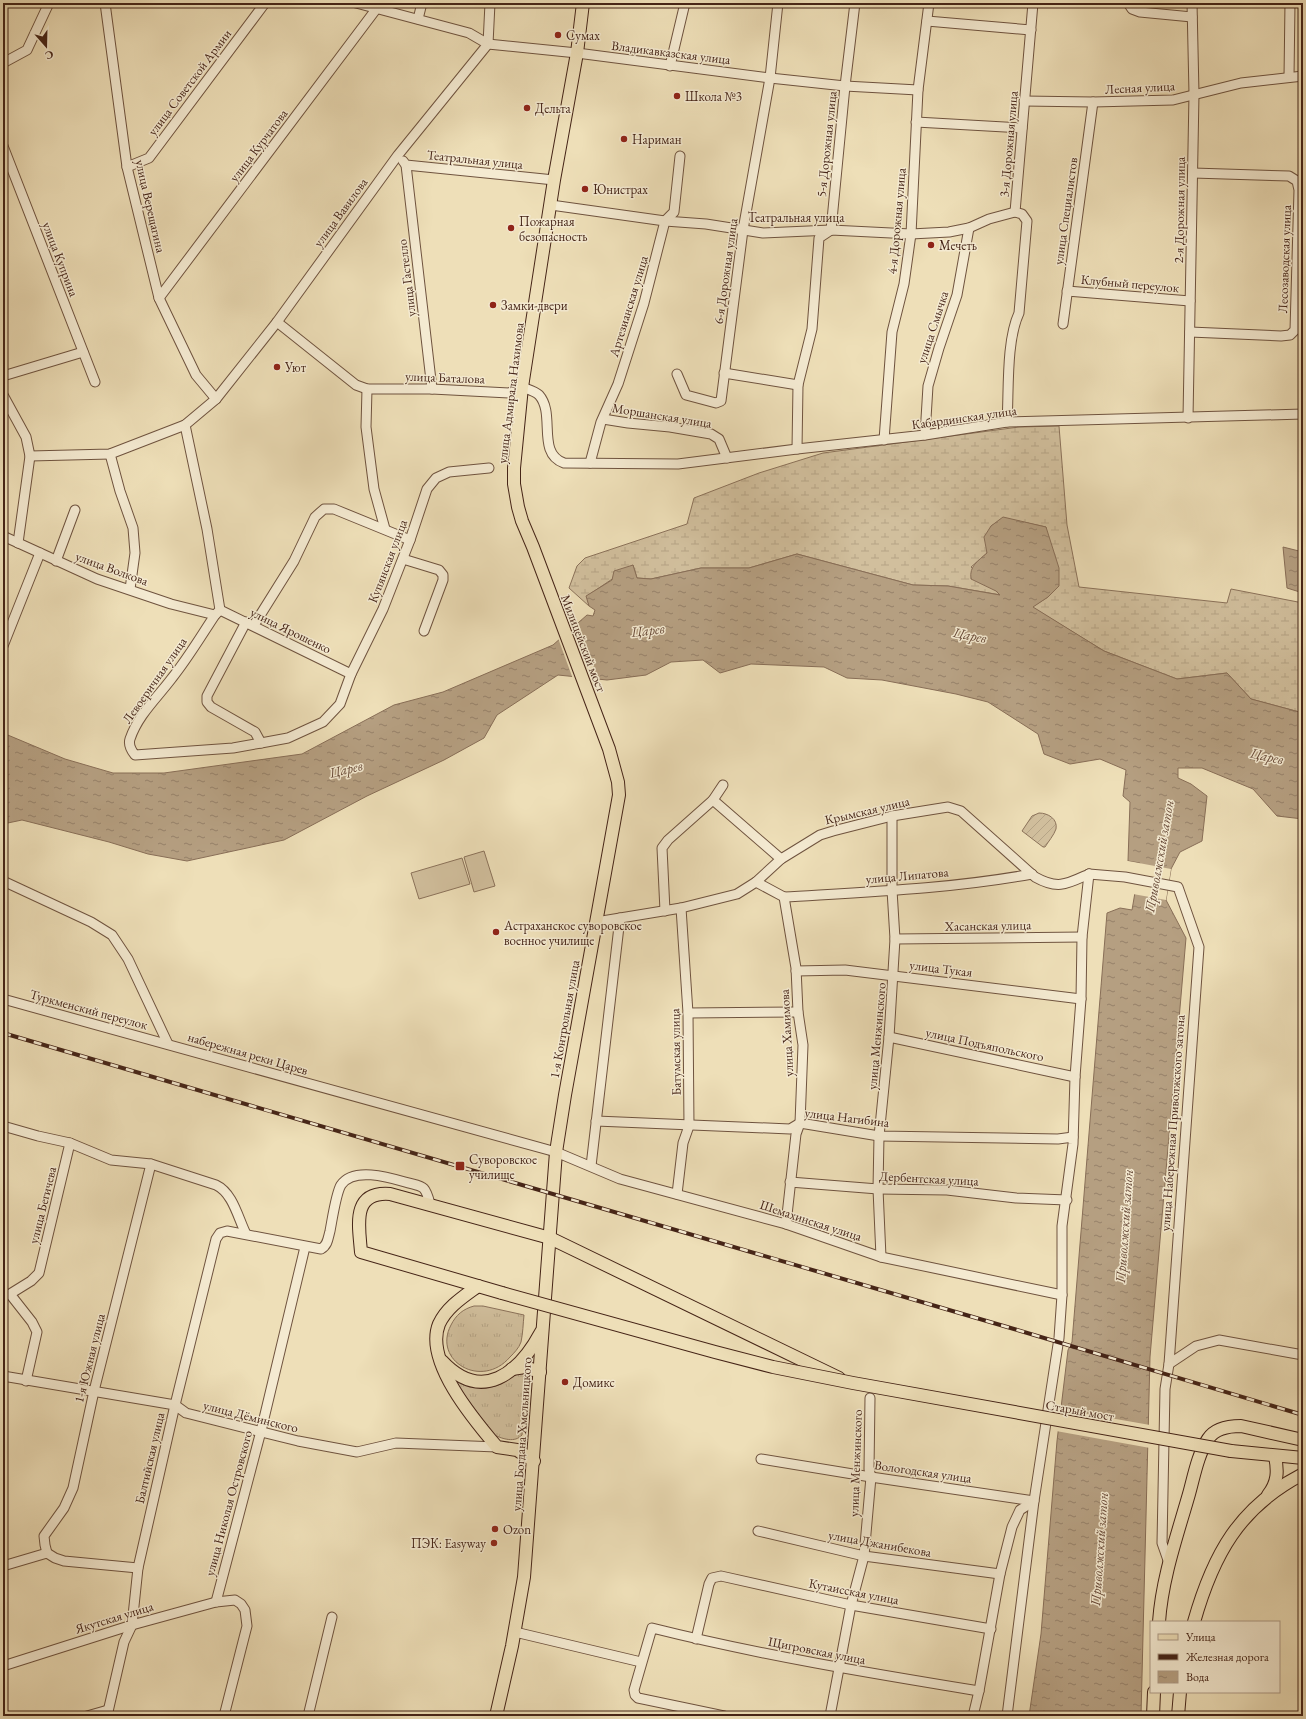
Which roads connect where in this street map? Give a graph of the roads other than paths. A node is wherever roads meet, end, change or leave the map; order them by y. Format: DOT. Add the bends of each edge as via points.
graph roads {
  1 [pos="49,3"];
  2 [pos="105,3"];
  3 [pos="265,3"];
  4 [pos="356,3"];
  5 [pos="422,3"];
  6 [pos="490,3"];
  7 [pos="583,3"];
  8 [pos="685,3"];
  9 [pos="778,3"];
  10 [pos="855,3"];
  11 [pos="929,3"];
  12 [pos="1033,3"];
  13 [pos="1128,3"];
  14 [pos="1192,3"];
  15 [pos="1290,3"];
  16 [pos="377,8"];
  17 [pos="1192,16"];
  18 [pos="418,20"];
  19 [pos="927,21"];
  20 [pos="1031,30"];
  21 [pos="488,44"];
  22 [pos="577,53"];
  23 [pos="3,63"];
  24 [pos="670,66"];
  25 [pos="1303,76"];
  26 [pos="1289,77"];
  27 [pos="770,78"];
  28 [pos="845,86"];
  29 [pos="918,90"];
  30 [pos="1194,94"];
  31 [pos="1024,101"];
  32 [pos="1093,102"];
  33 [pos="916,122"];
  34 [pos="1022,128"];
  35 [pos="3,146"];
  36 [pos="398,155"];
  37 [pos="680,156"];
  38 [pos="406,165"];
  39 [pos="127,167"];
  40 [pos="1193,173"];
  41 [pos="554,180"];
  42 [pos="551,205"];
  43 [pos="1016,212"];
  44 [pos="665,220"];
  45 [pos="970,228"];
  46 [pos="743,230"];
  47 [pos="830,230"];
  48 [pos="911,234"];
  49 [pos="1067,291"];
  50 [pos="159,298"];
  51 [pos="1190,301"];
  52 [pos="277,322"];
  53 [pos="1063,324"];
  54 [pos="1190,332"];
  55 [pos="83,352"];
  56 [pos="724,373"];
  57 [pos="677,374"];
  58 [pos="3,376"];
  59 [pos="94,382"];
  60 [pos="798,385"];
  61 [pos="522,387"];
  62 [pos="367,389"];
  63 [pos="432,389"];
  64 [pos="3,395"];
  65 [pos="216,399"];
  66 [pos="1303,414"];
  67 [pos="1188,418"];
  68 [pos="603,419"];
  69 [pos="1007,422"];
  70 [pos="185,425"];
  71 [pos="925,435"];
  72 [pos="884,440"];
  73 [pos="797,448"];
  74 [pos="110,454"];
  75 [pos="30,456"];
  76 [pos="727,458"];
  77 [pos="590,464"];
  78 [pos="489,468"];
  79 [pos="75,510"];
  80 [pos="384,530"];
  81 [pos="3,536"];
  82 [pos="410,540"];
  83 [pos="18,543"];
  84 [pos="533,546"];
  85 [pos="40,553"];
  86 [pos="403,559"];
  87 [pos="56,561"];
  88 [pos="130,589"];
  89 [pos="218,612"];
  90 [pos="250,624"];
  91 [pos="424,631"];
  92 [pos="3,646"];
  93 [pos="351,674"];
  94 [pos="340,704"];
  95 [pos="262,743"];
  96 [pos="609,749"];
  97 [pos="723,785"];
  98 [pos="713,800"];
  99 [pos="892,816"];
  100 [pos="780,859"];
  101 [pos="1032,874"];
  102 [pos="1088,874"];
  103 [pos="3,881"];
  104 [pos="756,882"];
  105 [pos="892,890"];
  106 [pos="784,897"];
  107 [pos="681,908"];
  108 [pos="665,911"];
  109 [pos="620,918"];
  110 [pos="596,922"];
  111 [pos="1082,937"];
  112 [pos="895,939"];
  113 [pos="796,971"];
  114 [pos="894,975"];
  115 [pos="3,999"];
  116 [pos="1081,999"];
  117 [pos="798,1012"];
  118 [pos="688,1013"];
  119 [pos="889,1037"];
  120 [pos="168,1044"];
  121 [pos="1075,1077"];
  122 [pos="596,1121"];
  123 [pos="800,1123"];
  124 [pos="3,1126"];
  125 [pos="689,1126"];
  126 [pos="879,1136"];
  127 [pos="1072,1137"];
  128 [pos="70,1143"];
  129 [pos="556,1152"];
  130 [pos="151,1164"];
  131 [pos="591,1166"];
  132 [pos="790,1182"];
  133 [pos="878,1189"];
  134 [pos="677,1194"];
  135 [pos="1067,1200"];
  136 [pos="430,1204"];
  137 [pos="786,1224"];
  138 [pos="246,1234"];
  139 [pos="550,1238"];
  140 [pos="305,1247"];
  141 [pos="881,1257"];
  142 [pos="478,1286"];
  143 [pos="7,1292"];
  144 [pos="1062,1295"];
  145 [pos="544,1328"];
  146 [pos="437,1352"];
  147 [pos="1303,1355"];
  148 [pos="1169,1364"];
  149 [pos="512,1369"];
  150 [pos="540,1372"];
  151 [pos="3,1376"];
  152 [pos="26,1381"];
  153 [pos="853,1383"];
  154 [pos="94,1390"];
  155 [pos="870,1398"];
  156 [pos="175,1405"];
  157 [pos="261,1431"];
  158 [pos="1303,1440"];
  159 [pos="497,1447"];
  160 [pos="1275,1456"];
  161 [pos="1303,1458"];
  162 [pos="762,1459"];
  163 [pos="534,1461"];
  164 [pos="1303,1474"];
  165 [pos="871,1477"];
  166 [pos="1265,1499"];
  167 [pos="1034,1501"];
  168 [pos="758,1531"];
  169 [pos="47,1553"];
  170 [pos="864,1556"];
  171 [pos="1170,1562"];
  172 [pos="3,1566"];
  173 [pos="138,1568"];
  174 [pos="1000,1574"];
  175 [pos="216,1602"];
  176 [pos="851,1604"];
  177 [pos="332,1617"];
  178 [pos="1159,1621"];
  179 [pos="1194,1621"];
  180 [pos="132,1624"];
  181 [pos="991,1629"];
  182 [pos="515,1632"];
  183 [pos="696,1639"];
  184 [pos="641,1662"];
  185 [pos="3,1666"];
  186 [pos="839,1668"];
  187 [pos="979,1691"];
  188 [pos="1154,1693"];
  189 [pos="1180,1693"];
  190 [pos="107,1713"];
  191 [pos="87,1716"];
  192 [pos="224,1716"];
  193 [pos="308,1716"];
  194 [pos="496,1716"];
  195 [pos="724,1716"];
  196 [pos="830,1716"];
  197 [pos="973,1716"];
  198 [pos="1007,1716"];
  199 [pos="1153,1716"];
  200 [pos="1178,1716"];
  1 -- 23 [label="street" via="27,50"];
  2 -- 39 [label="street, улица Верещагина"];
  3 -- 39 [label="street, улица Советской Армии" via="149,158"];
  4 -- 16 [label="street, Владикавказская улица"];
  5 -- 18 [label="street"];
  6 -- 21 [label="street"];
  7 -- 22 [label="main road, улица Адмирала Нахимова"];
  8 -- 24 [label="street"];
  9 -- 27 [label="street, 6-я Дорожная улица"];
  10 -- 28 [label="street, 5-я Дорожная улица"];
  11 -- 19 [label="street, 4-я Дорожная улица"];
  12 -- 20 [label="street, 3-я Дорожная улица"];
  13 -- 17 [label="street" via="1132,9 1140,12"];
  14 -- 17 [label="street, 2-я Дорожная улица"];
  15 -- 26 [label="street"];
  16 -- 18 [label="street, Владикавказская улица"];
  16 -- 50 [label="street, улица Курчатова"];
  17 -- 30 [label="street, 2-я Дорожная улица"];
  18 -- 21 [label="street, Владикавказская улица" via="469,33"];
  19 -- 20 [label="street"];
  19 -- 29 [label="street, 4-я Дорожная улица"];
  20 -- 31 [label="street, 3-я Дорожная улица"];
  21 -- 22 [label="street, Владикавказская улица"];
  21 -- 36 [label="street, улица Вавилова"];
  22 -- 24 [label="street, Владикавказская улица"];
  22 -- 41 [label="main road, улица Адмирала Нахимова"];
  24 -- 27 [label="street, Владикавказская улица"];
  25 -- 26 [label="street, Лесная улица"];
  26 -- 30 [label="street, Лесная улица" via="1241,83"];
  27 -- 28 [label="street, Владикавказская улица"];
  27 -- 46 [label="street, 6-я Дорожная улица"];
  28 -- 29 [label="street, Владикавказская улица"];
  28 -- 47 [label="street, 5-я Дорожная улица"];
  29 -- 33 [label="street, 4-я Дорожная улица"];
  30 -- 32 [label="street, Лесная улица" via="1173,100"];
  30 -- 40 [label="street, 2-я Дорожная улица"];
  31 -- 32 [label="street, Лесная улица"];
  31 -- 34 [label="street, 3-я Дорожная улица"];
  32 -- 49 [label="street, улица Специалистов"];
  33 -- 34 [label="street"];
  33 -- 48 [label="street, 4-я Дорожная улица"];
  34 -- 43 [label="street, 3-я Дорожная улица"];
  35 -- 55 [label="street, улица Куприна"];
  36 -- 38 [label="street"];
  36 -- 52 [label="street, улица Вавилова"];
  37 -- 44 [label="street, Артезианская улица" via="674,212"];
  38 -- 41 [label="street, Театральная улица"];
  38 -- 63 [label="street, улица Гастелло"];
  39 -- 50 [label="street, улица Верещагина"];
  40 -- 51 [label="street, 2-я Дорожная улица"];
  40 -- 54 [label="street, Лесозаводская улица" via="1289,176 1297,181 1299,190 1295,330 1290,335 1282,336"];
  41 -- 42 [label="main road, улица Адмирала Нахимова"];
  42 -- 44 [label="street, Театральная улица"];
  42 -- 61 [label="main road, улица Адмирала Нахимова"];
  43 -- 45 [label="street, Театральная улица" via="989,219"];
  43 -- 69 [label="street, 3-я Дорожная улица" via="1022,214 1027,221 1019,314 1011,337"];
  44 -- 46 [label="street, Театральная улица"];
  44 -- 68 [label="street, Артезианская улица" via="644,303 618,384"];
  45 -- 48 [label="street, Театральная улица"];
  45 -- 71 [label="street, улица Смычка" via="957,295 928,386"];
  46 -- 47 [label="street, Театральная улица" via="763,233"];
  46 -- 56 [label="street, 6-я Дорожная улица"];
  47 -- 48 [label="street, Театральная улица"];
  47 -- 60 [label="street" via="819,238 812,329"];
  48 -- 72 [label="street, 4-я Дорожная улица" via="904,284 892,332"];
  49 -- 51 [label="street, Клубный переулок"];
  49 -- 53 [label="street, улица Специалистов"];
  50 -- 65 [label="street, улица Верещагина" via="196,375"];
  51 -- 54 [label="street, 2-я Дорожная улица"];
  52 -- 62 [label="street, улица Баталова" via="356,385"];
  52 -- 65 [label="street, улица Вавилова"];
  54 -- 67 [label="street, 2-я Дорожная улица"];
  55 -- 58 [label="street"];
  55 -- 59 [label="street, улица Куприна"];
  56 -- 57 [label="street, 6-я Дорожная улица" via="721,401 716,403 686,395"];
  56 -- 60 [label="street"];
  60 -- 73 [label="street"];
  61 -- 63 [label="street, улица Баталова" via="509,393"];
  61 -- 77 [label="street" via="538,394 544,404 550,448 554,458 564,463"];
  61 -- 84 [label="main road, улица Адмирала Нахимова" via="514,484 522,521"];
  62 -- 63 [label="street, улица Баталова"];
  62 -- 80 [label="street" via="366,427 374,489"];
  64 -- 75 [label="street" via="26,437"];
  65 -- 70 [label="street, улица Вавилова"];
  66 -- 67 [label="street, Кабардинская улица"];
  67 -- 69 [label="street, Кабардинская улица"];
  68 -- 76 [label="street, Моршанская улица" via="628,424 670,426 711,434 719,439"];
  68 -- 77 [label="street, Артезианская улица"];
  69 -- 71 [label="street, Кабардинская улица"];
  70 -- 74 [label="street, улица Вавилова"];
  70 -- 89 [label="street" via="207,529"];
  71 -- 72 [label="street, Кабардинская улица"];
  72 -- 73 [label="street, Кабардинская улица"];
  73 -- 76 [label="street, Кабардинская улица"];
  74 -- 75 [label="street, улица Вавилова"];
  74 -- 88 [label="street" via="133,528 135,553"];
  75 -- 83 [label="street"];
  76 -- 77 [label="street, Кабардинская улица" via="678,464"];
  78 -- 82 [label="street, Купянская улица" via="449,472 431,482"];
  79 -- 87 [label="street"];
  80 -- 82 [label="street"];
  80 -- 90 [label="street" via="334,509 324,509 315,516 294,561"];
  81 -- 83 [label="street, улица Волкова"];
  82 -- 86 [label="street, Купянская улица"];
  83 -- 85 [label="street, улица Волкова"];
  84 -- 96 [label="main road, Милицейский мост"];
  85 -- 87 [label="street, улица Волкова"];
  85 -- 92 [label="street"];
  86 -- 91 [label="street" via="439,570 443,575"];
  86 -- 93 [label="street, Купянская улица" via="384,609"];
  87 -- 88 [label="street, улица Волкова"];
  88 -- 89 [label="street, улица Волкова" via="171,604"];
  89 -- 90 [label="street, улица Ярошенко"];
  89 -- 95 [label="street, Левоеричная улица" via="172,678 145,710 130,740 131,750 136,755 152,755"];
  90 -- 93 [label="street, улица Ярошенко"];
  90 -- 95 [label="street" via="207,696 207,702 211,707 255,732"];
  93 -- 94 [label="street, Купянская улица"];
  94 -- 95 [label="street, Левоеричная улица" via="323,722 288,738"];
  96 -- 110 [label="main road, 1-я Контрольная улица" via="619,795"];
  97 -- 98 [label="street"];
  98 -- 100 [label="street"];
  98 -- 108 [label="street" via="662,848"];
  99 -- 100 [label="street, Крымская улица" via="833,831"];
  99 -- 101 [label="street, Крымская улица" via="948,807 958,810"];
  99 -- 105 [label="street, улица Менжинского"];
  100 -- 104 [label="street, Крымская улица"];
  101 -- 102 [label="street, Крымская улица" via="1044,882 1059,885"];
  101 -- 105 [label="street, улица Липатова"];
  102 -- 111 [label="street"];
  102 -- 148 [label="street, улица Набережная Приволжского затона" via="1125,877 1178,887 1199,947"];
  103 -- 120 [label="street, набережная реки Царев" via="92,922 112,935 128,959"];
  104 -- 106 [label="street"];
  104 -- 107 [label="street, Крымская улица" via="737,894"];
  105 -- 106 [label="street, улица Липатова"];
  105 -- 112 [label="street, улица Менжинского"];
  106 -- 113 [label="street, улица Хамимова"];
  107 -- 108 [label="street, Крымская улица"];
  107 -- 118 [label="street, Батумская улица"];
  108 -- 109 [label="street, Крымская улица"];
  109 -- 110 [label="street, Крымская улица"];
  109 -- 122 [label="street"];
  110 -- 129 [label="main road, 1-я Контрольная улица"];
  111 -- 112 [label="street, Хасанская улица"];
  111 -- 116 [label="street"];
  112 -- 114 [label="street, улица Менжинского"];
  113 -- 114 [label="street, улица Тукая" via="845,970"];
  113 -- 117 [label="street, улица Хамимова"];
  114 -- 116 [label="street, улица Тукая"];
  114 -- 119 [label="street, улица Менжинского"];
  115 -- 120 [label="street, Туркменский переулок"];
  116 -- 121 [label="street"];
  117 -- 118 [label="street"];
  117 -- 123 [label="street, улица Хамимова" via="803,1045"];
  118 -- 125 [label="street, Батумская улица"];
  119 -- 121 [label="street, улица Подъяпольского"];
  119 -- 126 [label="street, улица Менжинского"];
  120 -- 129 [label="street, набережная реки Царев"];
  121 -- 127 [label="street"];
  122 -- 125 [label="street, улица Нагибина"];
  122 -- 131 [label="street"];
  123 -- 125 [label="street, улица Нагибина" via="790,1129"];
  123 -- 126 [label="street, улица Нагибина"];
  123 -- 132 [label="street, улица Хамимова" via="796,1134"];
  124 -- 128 [label="street"];
  125 -- 134 [label="street, Батумская улица" via="683,1143"];
  126 -- 127 [label="street, улица Нагибина" via="1058,1139"];
  126 -- 133 [label="street, улица Менжинского"];
  127 -- 135 [label="street"];
  128 -- 130 [label="street" via="111,1160"];
  128 -- 143 [label="street, улица Бегичева" via="39,1273 31,1281"];
  129 -- 131 [label="street, Шемахинская улица"];
  129 -- 139 [label="main road, улица Богдана Хмельницкого"];
  130 -- 138 [label="street" via="223,1188"];
  130 -- 154 [label="street, 1-я Южная улица"];
  131 -- 134 [label="street, Шемахинская улица" via="620,1180"];
  132 -- 133 [label="street, Дербентская улица"];
  132 -- 137 [label="street, улица Хамимова"];
  133 -- 135 [label="street, Дербентская улица" via="947,1190 1016,1198"];
  133 -- 141 [label="street, улица Менжинского"];
  134 -- 137 [label="street, Шемахинская улица"];
  135 -- 144 [label="street" via="1062,1226"];
  136 -- 139 [label="main road"];
  136 -- 140 [label="street" via="423,1187 387,1176 349,1179 340,1187 326,1244 318,1249"];
  136 -- 142 [label="main road" via="390,1194 376,1194 369,1198 360,1210 361,1252"];
  137 -- 141 [label="street, Шемахинская улица"];
  138 -- 140 [label="street"];
  138 -- 156 [label="street, Балтийская улица" via="227,1230 220,1233 216,1239"];
  139 -- 145 [label="main road, улица Богдана Хмельницкого"];
  139 -- 153 [label="main road, bridge" via="817,1368"];
  140 -- 157 [label="street, улица Николая Островского"];
  141 -- 144 [label="street, Шемахинская улица"];
  142 -- 146 [label="main road" via="455,1303 439,1324"];
  142 -- 153 [label="main road, bridge" via="715,1352"];
  143 -- 152 [label="street" via="37,1332"];
  144 -- 167 [label="street" via="1059,1338"];
  145 -- 149 [label="main road" via="533,1347"];
  145 -- 150 [label="main road, улица Богдана Хмельницкого"];
  146 -- 149 [label="main road" via="450,1369 467,1380 488,1382"];
  146 -- 159 [label="main road" via="455,1392"];
  147 -- 148 [label="street" via="1219,1340 1196,1346"];
  148 -- 171 [label="street, улица Набережная Приволжского затона" via="1165,1389 1162,1543"];
  149 -- 150 [label="main road" via="525,1366"];
  150 -- 163 [label="main road, улица Богдана Хмельницкого"];
  151 -- 152 [label="street, улица Дёминского"];
  152 -- 154 [label="street, улица Дёминского"];
  153 -- 160 [label="main road, Старый мост, bridge" via="1230,1451"];
  154 -- 156 [label="street, улица Дёминского"];
  154 -- 169 [label="street, 1-я Южная улица" via="73,1488 64,1508 44,1536"];
  155 -- 165 [label="street, улица Менжинского"];
  156 -- 157 [label="street, улица Дёминского" via="186,1413"];
  156 -- 173 [label="street, Балтийская улица"];
  157 -- 159 [label="street, улица Дёминского" via="357,1452 396,1443"];
  157 -- 175 [label="street, улица Николая Островского"];
  158 -- 171 [label="main road" via="1241,1426 1217,1430 1208,1438"];
  159 -- 163 [label="main road" via="517,1450"];
  160 -- 161 [label="main road, Старый мост"];
  160 -- 166 [label="main road" via="1276,1480"];
  162 -- 165 [label="street, Вологодская улица"];
  163 -- 182 [label="main road, улица Богдана Хмельницкого" via="524,1577"];
  164 -- 166 [label="main road"];
  165 -- 167 [label="street, Вологодская улица"];
  165 -- 170 [label="street, улица Менжинского"];
  166 -- 179 [label="main road" via="1246,1515 1218,1558 1200,1600"];
  167 -- 174 [label="street" via="1020,1510 1015,1519"];
  167 -- 198 [label="street"];
  168 -- 170 [label="street, улица Джанибекова"];
  169 -- 172 [label="street"];
  169 -- 173 [label="street" via="64,1561"];
  170 -- 174 [label="street, улица Джанибекова"];
  170 -- 176 [label="street, улица Менжинского"];
  171 -- 178 [label="main road"];
  173 -- 180 [label="street, Балтийская улица"];
  174 -- 181 [label="street"];
  175 -- 180 [label="street, Якутская улица"];
  175 -- 192 [label="street, Якутская улица" via="234,1600 241,1604 245,1610 247,1626"];
  176 -- 181 [label="street, Кутаисская улица"];
  176 -- 183 [label="street, Кутаисская улица" via="720,1576 712,1578 709,1584"];
  176 -- 186 [label="street, улица Менжинского"];
  177 -- 193 [label="street"];
  180 -- 185 [label="street, Якутская улица"];
  180 -- 190 [label="street, Балтийская улица" via="124,1642"];
  181 -- 187 [label="street"];
  182 -- 184 [label="street"];
  182 -- 194 [label="main road, улица Богдана Хмельницкого"];
  183 -- 184 [label="street, Щигровская улица" via="652,1628"];
  183 -- 186 [label="street, Щигровская улица"];
  184 -- 195 [label="street" via="634,1690 638,1698"];
  186 -- 187 [label="street, Щигровская улица"];
  186 -- 196 [label="street, улица Менжинского"];
  187 -- 197 [label="street"];
  188 -- 199 [label="main road"];
  189 -- 200 [label="main road"];
  190 -- 191 [label="street"];
}
